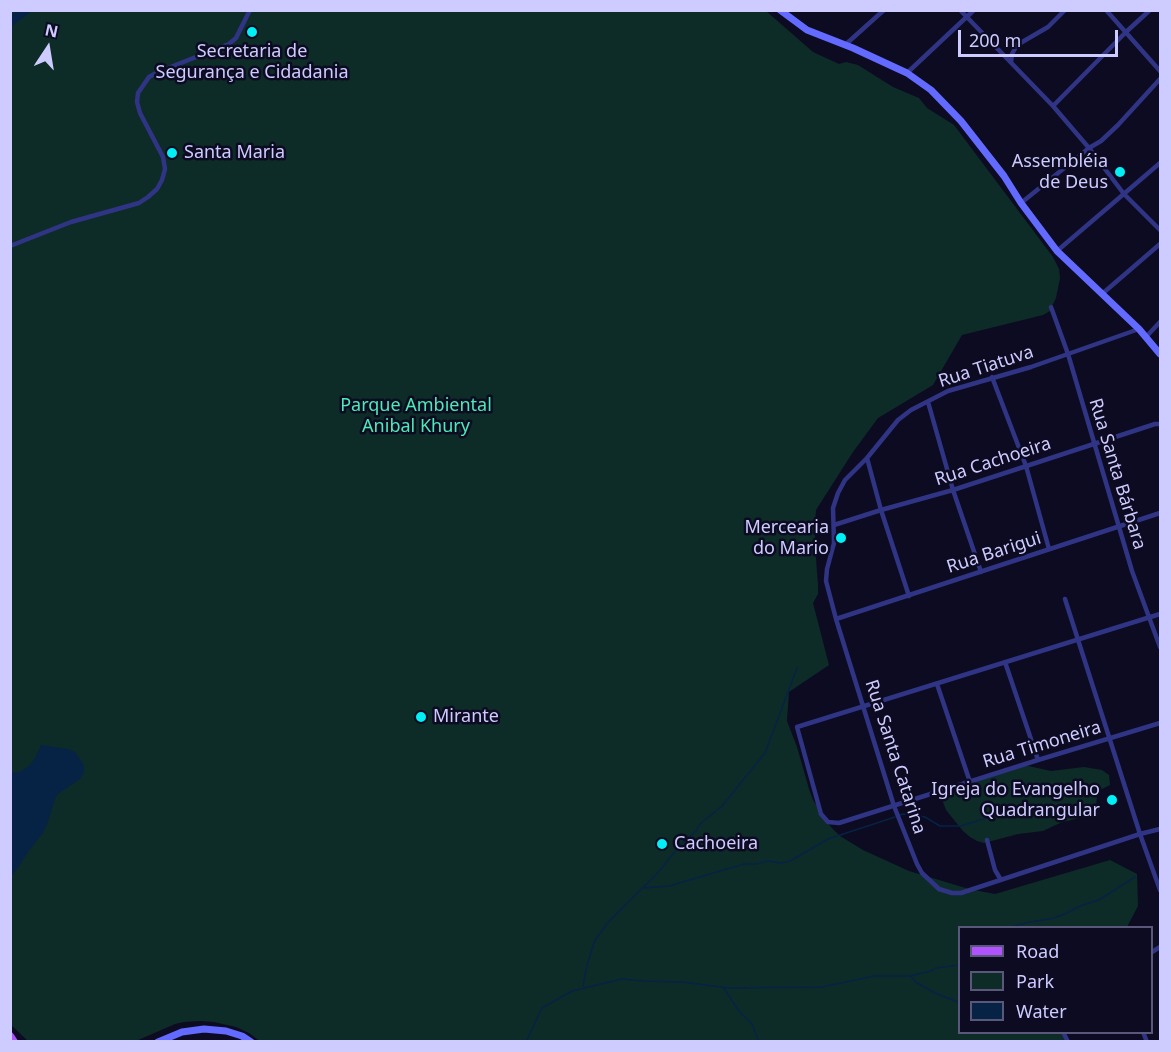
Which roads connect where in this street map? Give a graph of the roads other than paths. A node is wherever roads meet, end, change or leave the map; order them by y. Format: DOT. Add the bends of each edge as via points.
graph roads {
  1 [pos="250,10"];
  2 [pos="884,10"];
  3 [pos="960,10"];
  4 [pos="974,10"];
  5 [pos="1065,10"];
  6 [pos="1106,10"];
  7 [pos="1150,10"];
  8 [pos="784,11"];
  9 [pos="966,18"];
  10 [pos="1126,32"];
  11 [pos="845,45"];
  12 [pos="1011,62"];
  13 [pos="1161,71"];
  14 [pos="907,73"];
  15 [pos="1161,79"];
  16 [pos="1053,106"];
  17 [pos="1089,148"];
  18 [pos="1161,163"];
  19 [pos="1124,194"];
  20 [pos="1021,203"];
  21 [pos="1161,230"];
  22 [pos="1161,244"];
  23 [pos="10,246"];
  24 [pos="1057,251"];
  25 [pos="1102,294"];
  26 [pos="1051,307"];
  27 [pos="1161,322"];
  28 [pos="1139,329"];
  29 [pos="1146,337"];
  30 [pos="1068,354"];
  31 [pos="1161,354"];
  32 [pos="992,378"];
  33 [pos="927,402"];
  34 [pos="1161,424"];
  35 [pos="1094,443"];
  36 [pos="867,458"];
  37 [pos="1026,466"];
  38 [pos="952,490"];
  39 [pos="881,510"];
  40 [pos="1161,513"];
  41 [pos="834,525"];
  42 [pos="1119,526"];
  43 [pos="1049,549"];
  44 [pos="981,572"];
  45 [pos="909,596"];
  46 [pos="1065,599"];
  47 [pos="1161,614"];
  48 [pos="1149,618"];
  49 [pos="836,619"];
  50 [pos="1077,639"];
  51 [pos="1161,647"];
  52 [pos="1005,662"];
  53 [pos="937,684"];
  54 [pos="864,706"];
  55 [pos="1161,723"];
  56 [pos="1110,738"];
  57 [pos="1038,760"];
  58 [pos="969,782"];
  59 [pos="894,806"];
  60 [pos="1161,829"];
  61 [pos="1140,834"];
  62 [pos="987,840"];
  63 [pos="1001,880"];
  64 [pos="1161,890"];
  65 [pos="10,1036"];
  66 [pos="15,1041"];
  67 [pos="158,1041"];
  68 [pos="251,1041"];
  1 -- 23 [label="street" via="229,44 158,72 149,77 138,93 140,113 165,169 157,189 148,198"];
  2 -- 11 [label="street"];
  3 -- 9 [label="street"];
  4 -- 9 [label="street"];
  5 -- 12 [label="street" via="1047,27 1017,45"];
  6 -- 10 [label="street"];
  7 -- 10 [label="street"];
  8 -- 11 [label="main road" via="807,30"];
  9 -- 12 [label="street"];
  9 -- 14 [label="street"];
  10 -- 13 [label="street"];
  10 -- 16 [label="street"];
  11 -- 14 [label="main road"];
  12 -- 16 [label="street"];
  14 -- 20 [label="main road" via="931,90 961,121"];
  15 -- 17 [label="street" via="1118,125"];
  16 -- 17 [label="street"];
  17 -- 19 [label="street"];
  17 -- 20 [label="street"];
  18 -- 19 [label="street"];
  19 -- 21 [label="street"];
  19 -- 24 [label="street"];
  20 -- 24 [label="main road"];
  22 -- 25 [label="street"];
  24 -- 25 [label="main road"];
  25 -- 28 [label="main road"];
  26 -- 30 [label="street, Rua Santa Bárbara"];
  27 -- 29 [label="street"];
  28 -- 29 [label="main road"];
  28 -- 30 [label="street, Rua Tiatuva"];
  29 -- 31 [label="main road"];
  30 -- 32 [label="street, Rua Tiatuva"];
  30 -- 35 [label="street, Rua Santa Bárbara"];
  32 -- 33 [label="street, Rua Tiatuva" via="948,391"];
  32 -- 37 [label="street"];
  33 -- 36 [label="street, Rua Tiatuva" via="898,420"];
  33 -- 38 [label="street"];
  34 -- 35 [label="street, Rua Cachoeira"];
  35 -- 37 [label="street, Rua Cachoeira"];
  35 -- 42 [label="street, Rua Santa Bárbara"];
  36 -- 39 [label="street"];
  36 -- 41 [label="street, Rua Tiatuva" via="838,493 833,508"];
  37 -- 38 [label="street, Rua Cachoeira"];
  37 -- 43 [label="street"];
  38 -- 39 [label="street, Rua Cachoeira"];
  38 -- 44 [label="street"];
  39 -- 41 [label="street, Rua Cachoeira"];
  39 -- 45 [label="street"];
  40 -- 42 [label="street, Rua Barigui"];
  41 -- 49 [label="street, Rua Santa Catarina" via="826,580"];
  42 -- 43 [label="street, Rua Barigui"];
  42 -- 48 [label="street, Rua Santa Bárbara"];
  43 -- 44 [label="street, Rua Barigui"];
  44 -- 45 [label="street, Rua Barigui"];
  45 -- 49 [label="street, Rua Barigui"];
  46 -- 50 [label="street"];
  47 -- 48 [label="street"];
  48 -- 50 [label="street"];
  48 -- 51 [label="street, Rua Santa Bárbara"];
  49 -- 54 [label="street, Rua Santa Catarina"];
  50 -- 52 [label="street"];
  50 -- 56 [label="street"];
  52 -- 53 [label="street"];
  52 -- 57 [label="street"];
  53 -- 54 [label="street"];
  53 -- 58 [label="street"];
  54 -- 59 [label="street, Rua Santa Catarina"];
  54 -- 59 [label="street, Rua Timoneira" via="797,727 821,814 828,822 839,823"];
  55 -- 56 [label="street, Rua Timoneira"];
  56 -- 57 [label="street, Rua Timoneira"];
  56 -- 61 [label="street"];
  57 -- 58 [label="street, Rua Timoneira"];
  58 -- 59 [label="street, Rua Timoneira"];
  59 -- 63 [label="street, Rua Santa Catarina" via="917,864 939,889 961,893"];
  60 -- 61 [label="street, Rua Santa Catarina"];
  61 -- 63 [label="street, Rua Santa Catarina"];
  61 -- 64 [label="street"];
  62 -- 63 [label="street"];
  65 -- 66 [label="main road"];
  67 -- 68 [label="main road" via="204,1029 225,1031"];
}
